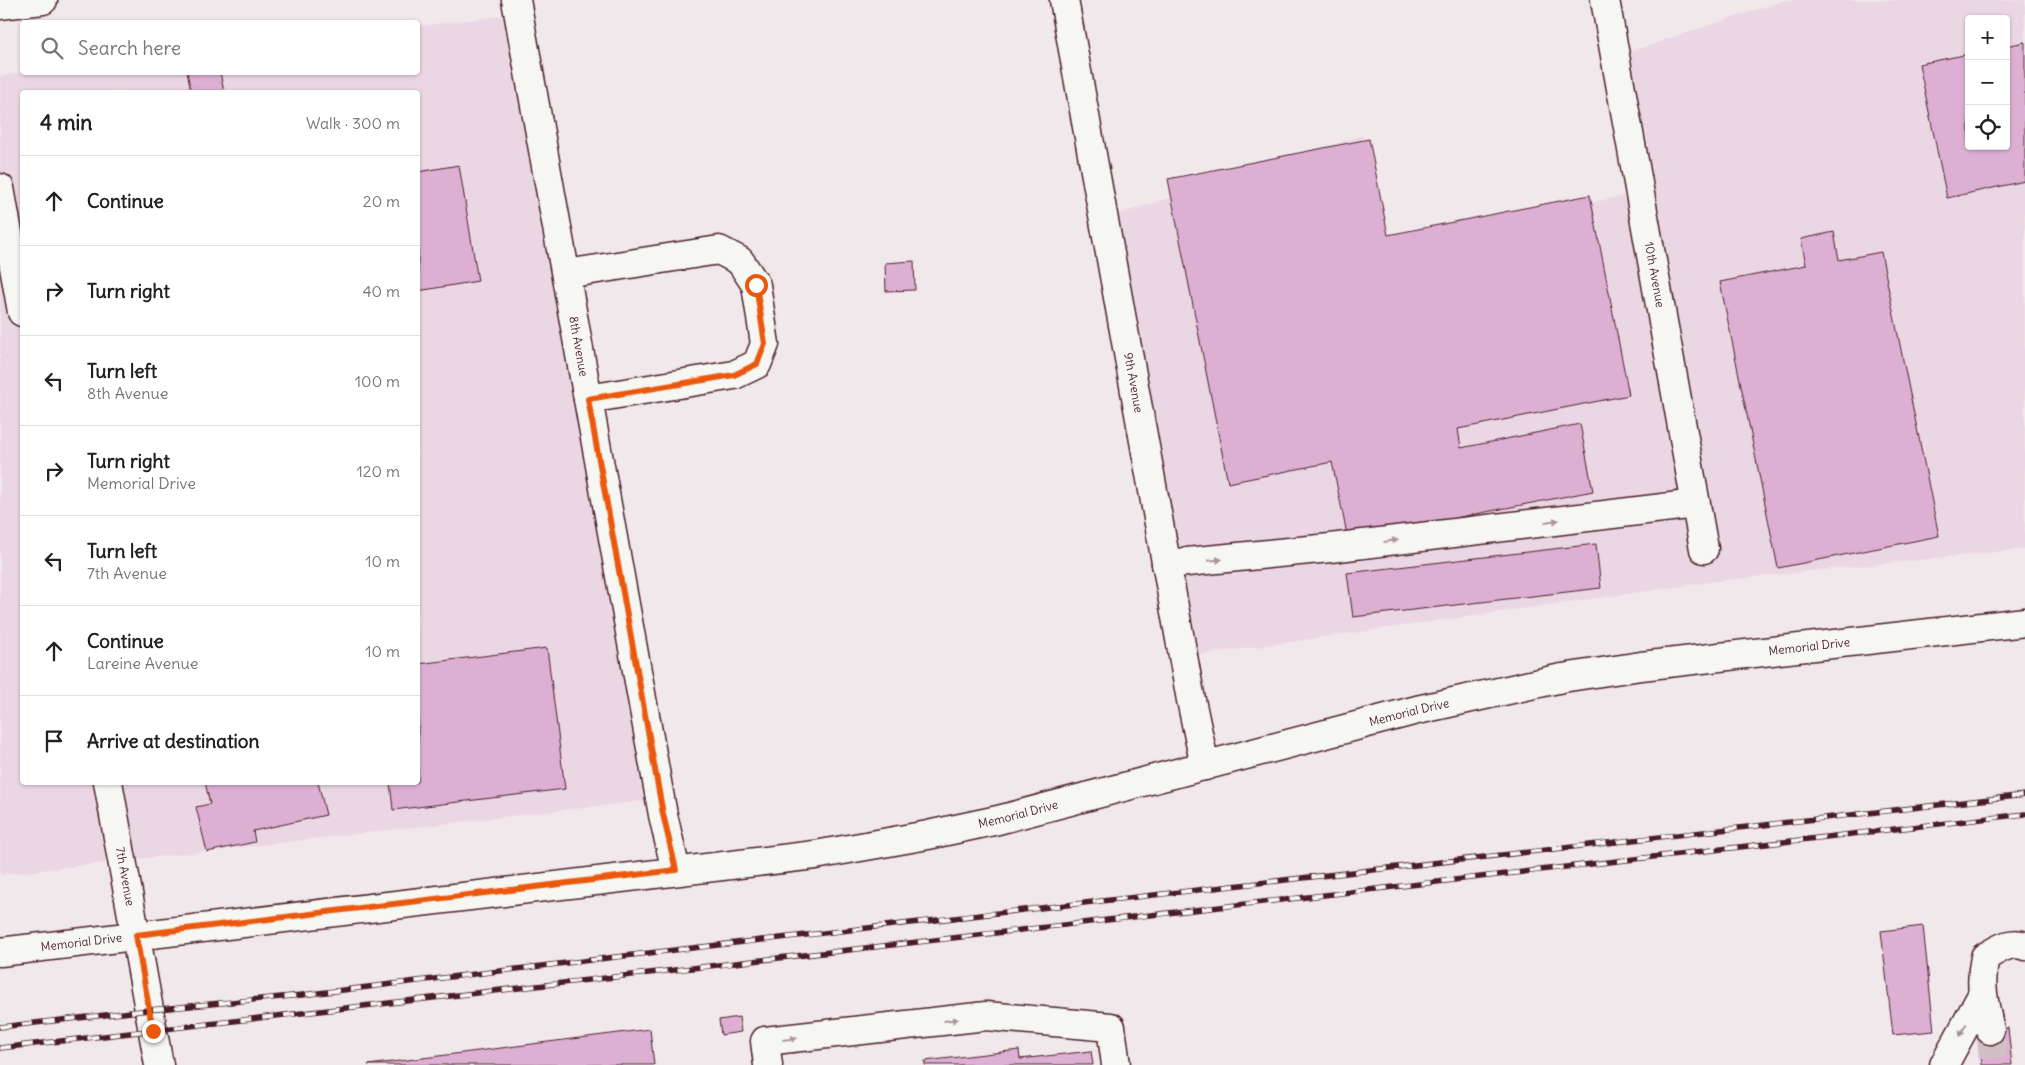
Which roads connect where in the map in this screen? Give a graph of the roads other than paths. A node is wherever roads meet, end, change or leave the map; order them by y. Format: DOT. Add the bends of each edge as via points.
graph roads {
  1 [pos="43,0"];
  2 [pos="516,0"];
  3 [pos="1064,0"];
  4 [pos="1605,0"];
  5 [pos="0,5"];
  6 [pos="0,188"];
  7 [pos="566,274"];
  8 [pos="20,301"];
  9 [pos="588,399"];
  10 [pos="1696,504"];
  11 [pos="1704,549"];
  12 [pos="1166,564"];
  13 [pos="2025,622"];
  14 [pos="1206,766"];
  15 [pos="109,785"];
  16 [pos="676,870"];
  17 [pos="136,935"];
  18 [pos="2025,946"];
  19 [pos="0,952"];
  20 [pos="1982,995"];
  21 [pos="1990,1030"];
  22 [pos="159,1065"];
  23 [pos="768,1065"];
  24 [pos="1116,1065"];
  25 [pos="1944,1065"];
  1 -- 5 [label="street"];
  2 -- 7 [label="street, 8th Avenue"];
  3 -- 12 [label="street, 9th Avenue"];
  4 -- 10 [label="street, 10th Avenue"];
  6 -- 8 [label="street"];
  7 -- 9 [label="street, 8th Avenue"];
  7 -- 9 [label="street" via="719,250 740,261 756,285 765,344 757,364 734,375"];
  9 -- 16 [label="street, 8th Avenue"];
  10 -- 11 [label="street, 10th Avenue"];
  12 -- 10 [label="street, one-way" via="1330,548"];
  12 -- 14 [label="street, 9th Avenue"];
  13 -- 14 [label="street, Memorial Drive" via="1562,678 1418,710"];
  14 -- 16 [label="street, Memorial Drive" via="928,835 815,854"];
  15 -- 17 [label="street, 7th Avenue"];
  16 -- 17 [label="street, Memorial Drive"];
  17 -- 19 [label="street, Memorial Drive"];
  17 -- 22 [label="street, 7th Avenue"];
  18 -- 20 [label="street" via="2006,945 1985,957 1981,974"];
  20 -- 21 [label="street"];
  20 -- 25 [label="street, one-way"];
  23 -- 24 [label="street, one-way" via="765,1041 986,1016 1111,1027"];
}
